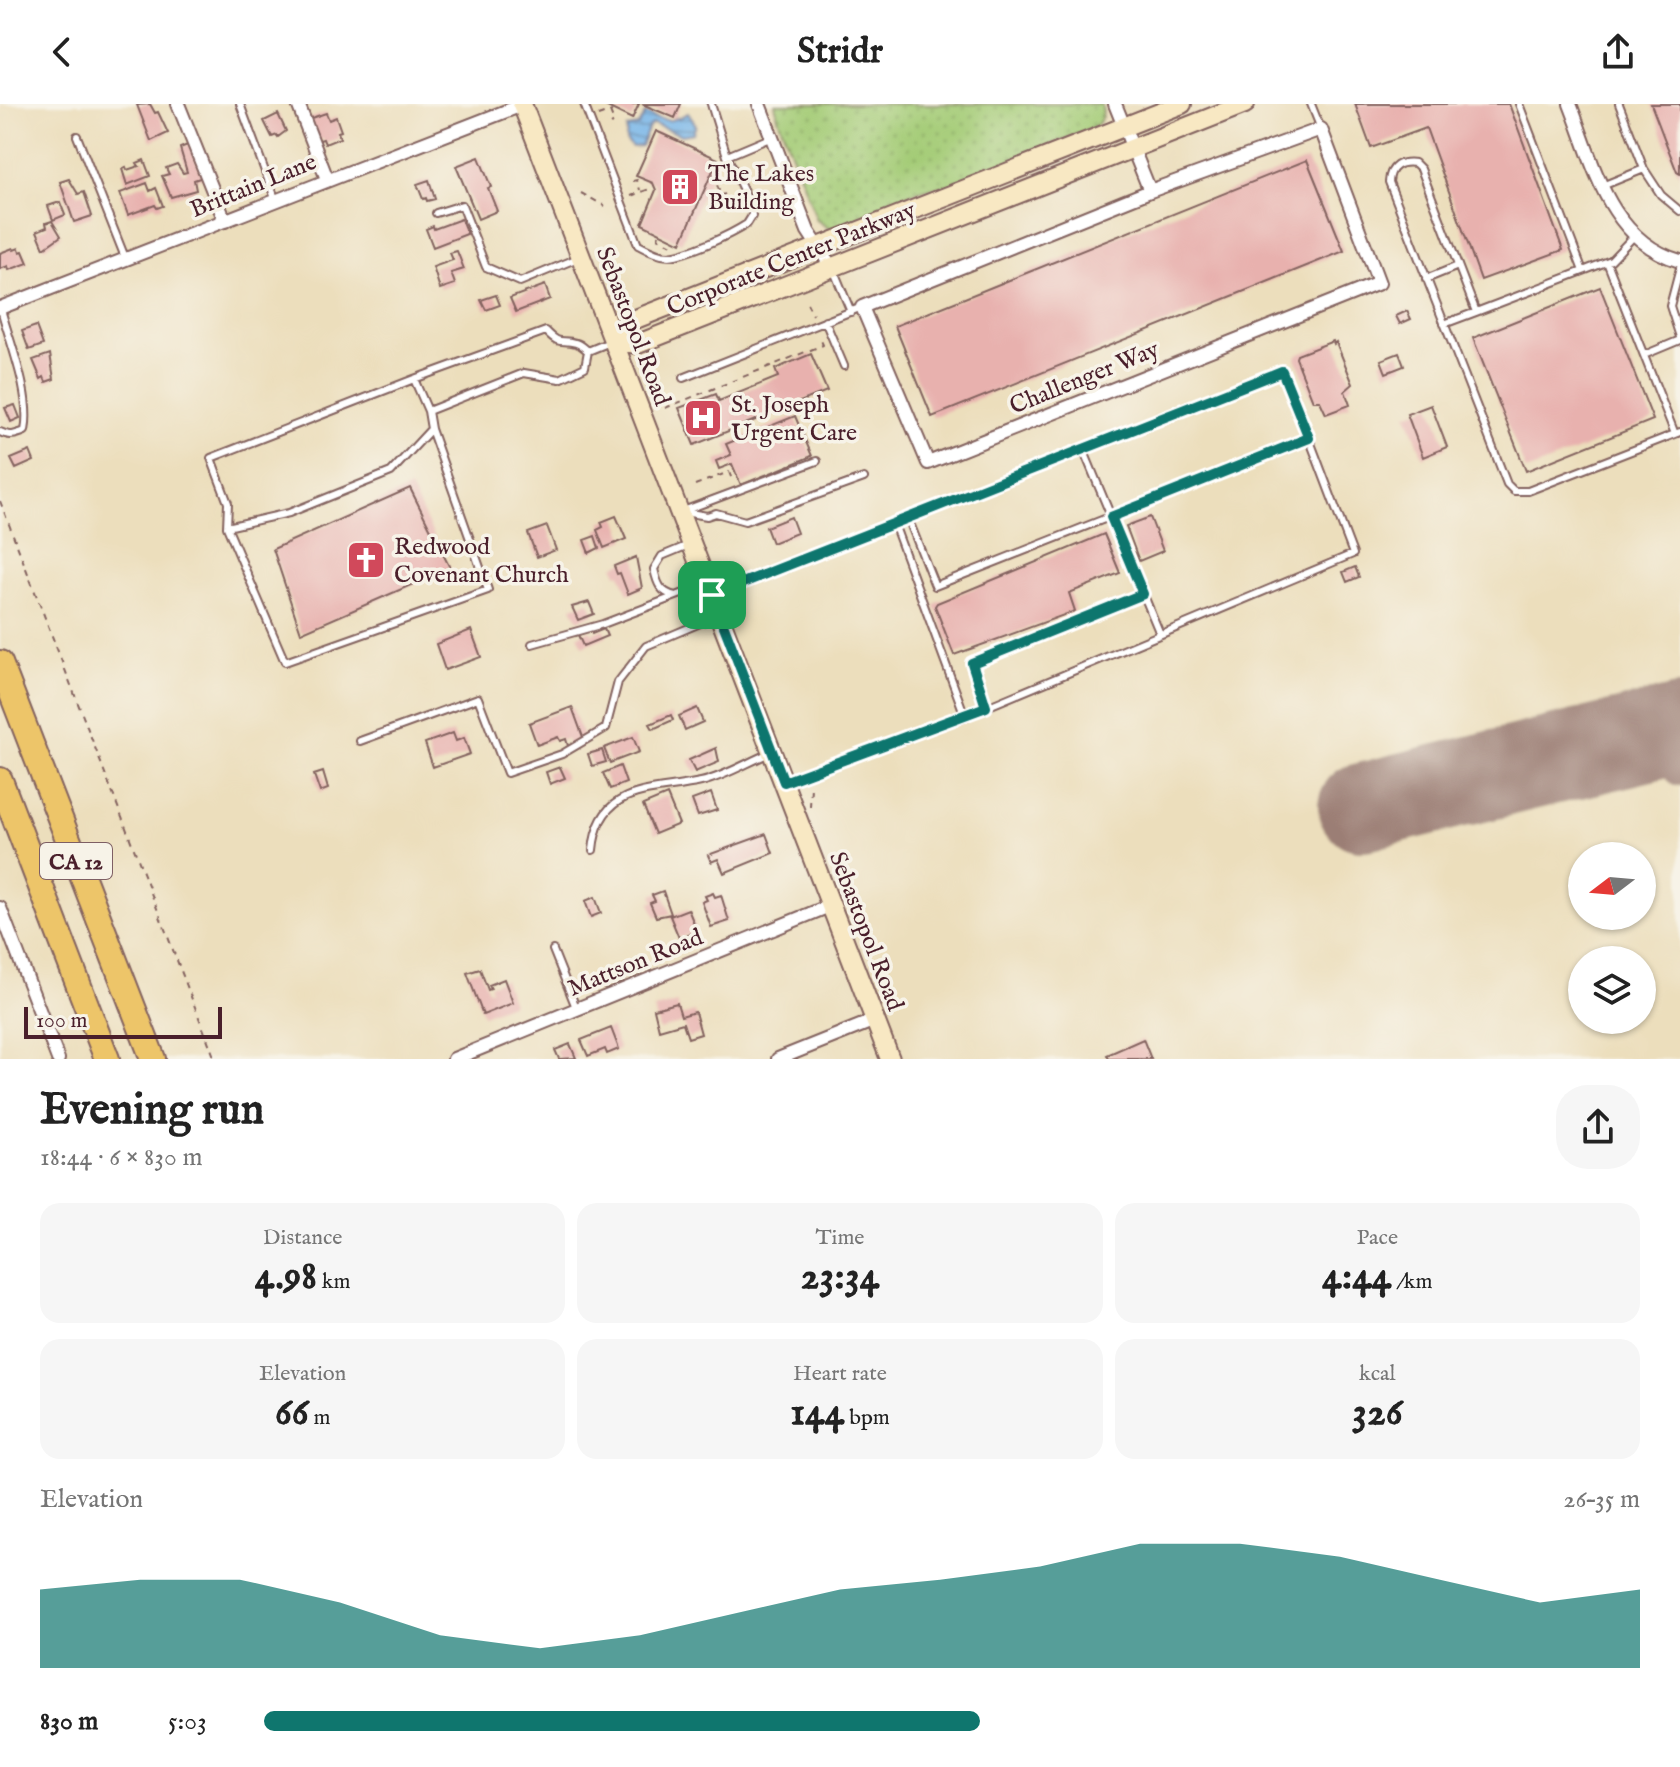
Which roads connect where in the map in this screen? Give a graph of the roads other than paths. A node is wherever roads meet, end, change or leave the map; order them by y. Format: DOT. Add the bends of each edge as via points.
graph roads {
  1 [pos="178,104"];
  2 [pos="240,104"];
  3 [pos="298,104"];
  4 [pos="522,104"];
  5 [pos="584,104"];
  6 [pos="711,104"];
  7 [pos="759,104"];
  8 [pos="1115,104"];
  9 [pos="1182,104"];
  10 [pos="1245,104"];
  11 [pos="1311,104"];
  12 [pos="1519,104"];
  13 [pos="1570,104"];
  14 [pos="1619,104"];
  15 [pos="1124,125"];
  16 [pos="1321,129"];
  17 [pos="77,136"];
  18 [pos="770,138"];
  19 [pos="1134,148"];
  20 [pos="727,156"];
  21 [pos="1644,169"];
  22 [pos="327,179"];
  23 [pos="1602,186"];
  24 [pos="1150,191"];
  25 [pos="276,201"];
  26 [pos="1680,211"];
  27 [pos="436,213"];
  28 [pos="225,221"];
  29 [pos="1634,235"];
  30 [pos="820,247"];
  31 [pos="582,256"];
  32 [pos="126,260"];
  33 [pos="1680,261"];
  34 [pos="1607,262"];
  35 [pos="1458,266"];
  36 [pos="832,268"];
  37 [pos="1680,268"];
  38 [pos="1583,271"];
  39 [pos="1426,279"];
  40 [pos="0,308"];
  41 [pos="856,310"];
  42 [pos="1476,312"];
  43 [pos="825,321"];
  44 [pos="1444,324"];
  45 [pos="1680,339"];
  46 [pos="614,341"];
  47 [pos="588,351"];
  48 [pos="1644,355"];
  49 [pos="844,366"];
  50 [pos="683,378"];
  51 [pos="414,379"];
  52 [pos="428,411"];
  53 [pos="431,429"];
  54 [pos="0,432"];
  55 [pos="1677,433"];
  56 [pos="1309,438"];
  57 [pos="1083,449"];
  58 [pos="817,461"];
  59 [pos="864,478"];
  60 [pos="680,512"];
  61 [pos="1111,517"];
  62 [pos="908,518"];
  63 [pos="894,524"];
  64 [pos="227,527"];
  65 [pos="692,544"];
  66 [pos="710,590"];
  67 [pos="1143,594"];
  68 [pos="676,596"];
  69 [pos="720,615"];
  70 [pos="1160,634"];
  71 [pos="532,644"];
  72 [pos="0,663"];
  73 [pos="986,707"];
  74 [pos="965,716"];
  75 [pos="360,741"];
  76 [pos="773,751"];
  77 [pos="0,780"];
  78 [pos="784,782"];
  79 [pos="593,850"];
  80 [pos="832,905"];
  81 [pos="0,908"];
  82 [pos="553,950"];
  83 [pos="577,1010"];
  84 [pos="875,1020"];
  85 [pos="783,1058"];
  86 [pos="58,1059"];
  87 [pos="107,1059"];
  88 [pos="153,1059"];
  89 [pos="454,1059"];
  90 [pos="890,1059"];
  1 -- 28 [label="street"];
  2 -- 25 [label="lane"];
  3 -- 22 [label="street"];
  4 -- 22 [label="street, Brittain Lane"];
  4 -- 31 [label="street, Sebastopol Road"];
  5 -- 20 [label="lane" via="638,245 657,254 681,253 747,224 751,207"];
  6 -- 20 [label="lane"];
  7 -- 18 [label="street"];
  8 -- 15 [label="street"];
  9 -- 15 [label="street, Corporate Center Parkway"];
  10 -- 19 [label="street, Corporate Center Parkway"];
  11 -- 16 [label="lane"];
  12 -- 38 [label="lane"];
  13 -- 23 [label="street"];
  14 -- 21 [label="lane"];
  15 -- 19 [label="street"];
  15 -- 30 [label="street, Corporate Center Parkway"];
  16 -- 24 [label="street"];
  16 -- 41 [label="street, Challenger Way" via="1379,283 928,463"];
  17 -- 32 [label="lane"];
  18 -- 20 [label="lane"];
  18 -- 30 [label="street" via="808,231"];
  19 -- 24 [label="street"];
  19 -- 36 [label="street, Corporate Center Parkway"];
  21 -- 23 [label="lane"];
  21 -- 26 [label="lane" via="1661,195"];
  22 -- 25 [label="street, Brittain Lane"];
  23 -- 29 [label="street" via="1614,212"];
  24 -- 41 [label="street"];
  25 -- 28 [label="street, Brittain Lane"];
  27 -- 31 [label="lane" via="462,205 486,267 520,282"];
  28 -- 32 [label="street, Brittain Lane"];
  29 -- 33 [label="street"];
  29 -- 34 [label="lane"];
  30 -- 36 [label="street"];
  30 -- 46 [label="street, Corporate Center Parkway" via="628,322"];
  31 -- 46 [label="street, Sebastopol Road"];
  32 -- 40 [label="street, Brittain Lane"];
  34 -- 38 [label="lane"];
  34 -- 48 [label="lane"];
  35 -- 39 [label="lane"];
  35 -- 39 [label="lane" via="1421,169 1415,163 1395,166 1389,182"];
  35 -- 42 [label="lane"];
  36 -- 41 [label="lane"];
  36 -- 46 [label="street, Corporate Center Parkway" via="638,344"];
  37 -- 45 [label="lane" via="1670,306"];
  38 -- 42 [label="lane"];
  39 -- 44 [label="lane"];
  40 -- 54 [label="lane" via="23,389 27,424 15,435"];
  41 -- 43 [label="lane"];
  42 -- 44 [label="lane"];
  43 -- 49 [label="lane"];
  43 -- 50 [label="lane"];
  44 -- 55 [label="lane" via="1504,479 1514,491 1528,491"];
  45 -- 48 [label="lane"];
  46 -- 47 [label="lane"];
  46 -- 60 [label="street, Sebastopol Road"];
  47 -- 51 [label="lane" via="575,342 561,343 546,331"];
  47 -- 52 [label="lane" via="585,367 560,379 524,373"];
  48 -- 55 [label="lane"];
  51 -- 52 [label="lane"];
  51 -- 64 [label="lane" via="211,458 228,503"];
  52 -- 53 [label="lane"];
  53 -- 64 [label="lane" via="391,472 289,513"];
  53 -- 64 [label="lane" via="488,590 285,662"];
  56 -- 57 [label="lane" via="1282,371"];
  56 -- 61 [label="lane"];
  56 -- 70 [label="lane" via="1353,554"];
  57 -- 61 [label="lane"];
  57 -- 62 [label="lane"];
  58 -- 60 [label="lane"];
  59 -- 60 [label="lane" via="745,521"];
  60 -- 65 [label="street, Sebastopol Road"];
  61 -- 62 [label="lane" via="935,586"];
  61 -- 67 [label="lane"];
  62 -- 63 [label="lane"];
  63 -- 66 [label="lane"];
  63 -- 74 [label="lane"];
  65 -- 66 [label="street, Sebastopol Road"];
  65 -- 68 [label="lane" via="662,556 654,569 660,588"];
  66 -- 68 [label="lane"];
  66 -- 69 [label="street, Sebastopol Road"];
  67 -- 70 [label="lane"];
  67 -- 73 [label="lane" via="972,663"];
  68 -- 71 [label="lane"];
  69 -- 75 [label="lane" via="646,646 618,682 606,728 548,759 507,773 478,698"];
  69 -- 76 [label="street, Sebastopol Road"];
  70 -- 73 [label="lane"];
  72 -- 88 [label="highway, CA 12"];
  73 -- 74 [label="lane"];
  74 -- 78 [label="lane"];
  76 -- 78 [label="street, Sebastopol Road"];
  76 -- 79 [label="lane" via="701,782 648,788 614,804 595,830"];
  77 -- 87 [label="highway, CA 12"];
  78 -- 80 [label="street, Sebastopol Road"];
  80 -- 83 [label="street, Mattson Road"];
  80 -- 84 [label="street, Sebastopol Road"];
  81 -- 86 [label="street"];
  82 -- 83 [label="lane"];
  83 -- 89 [label="street, Mattson Road"];
  84 -- 85 [label="street"];
  84 -- 90 [label="street, Sebastopol Road"];
}
